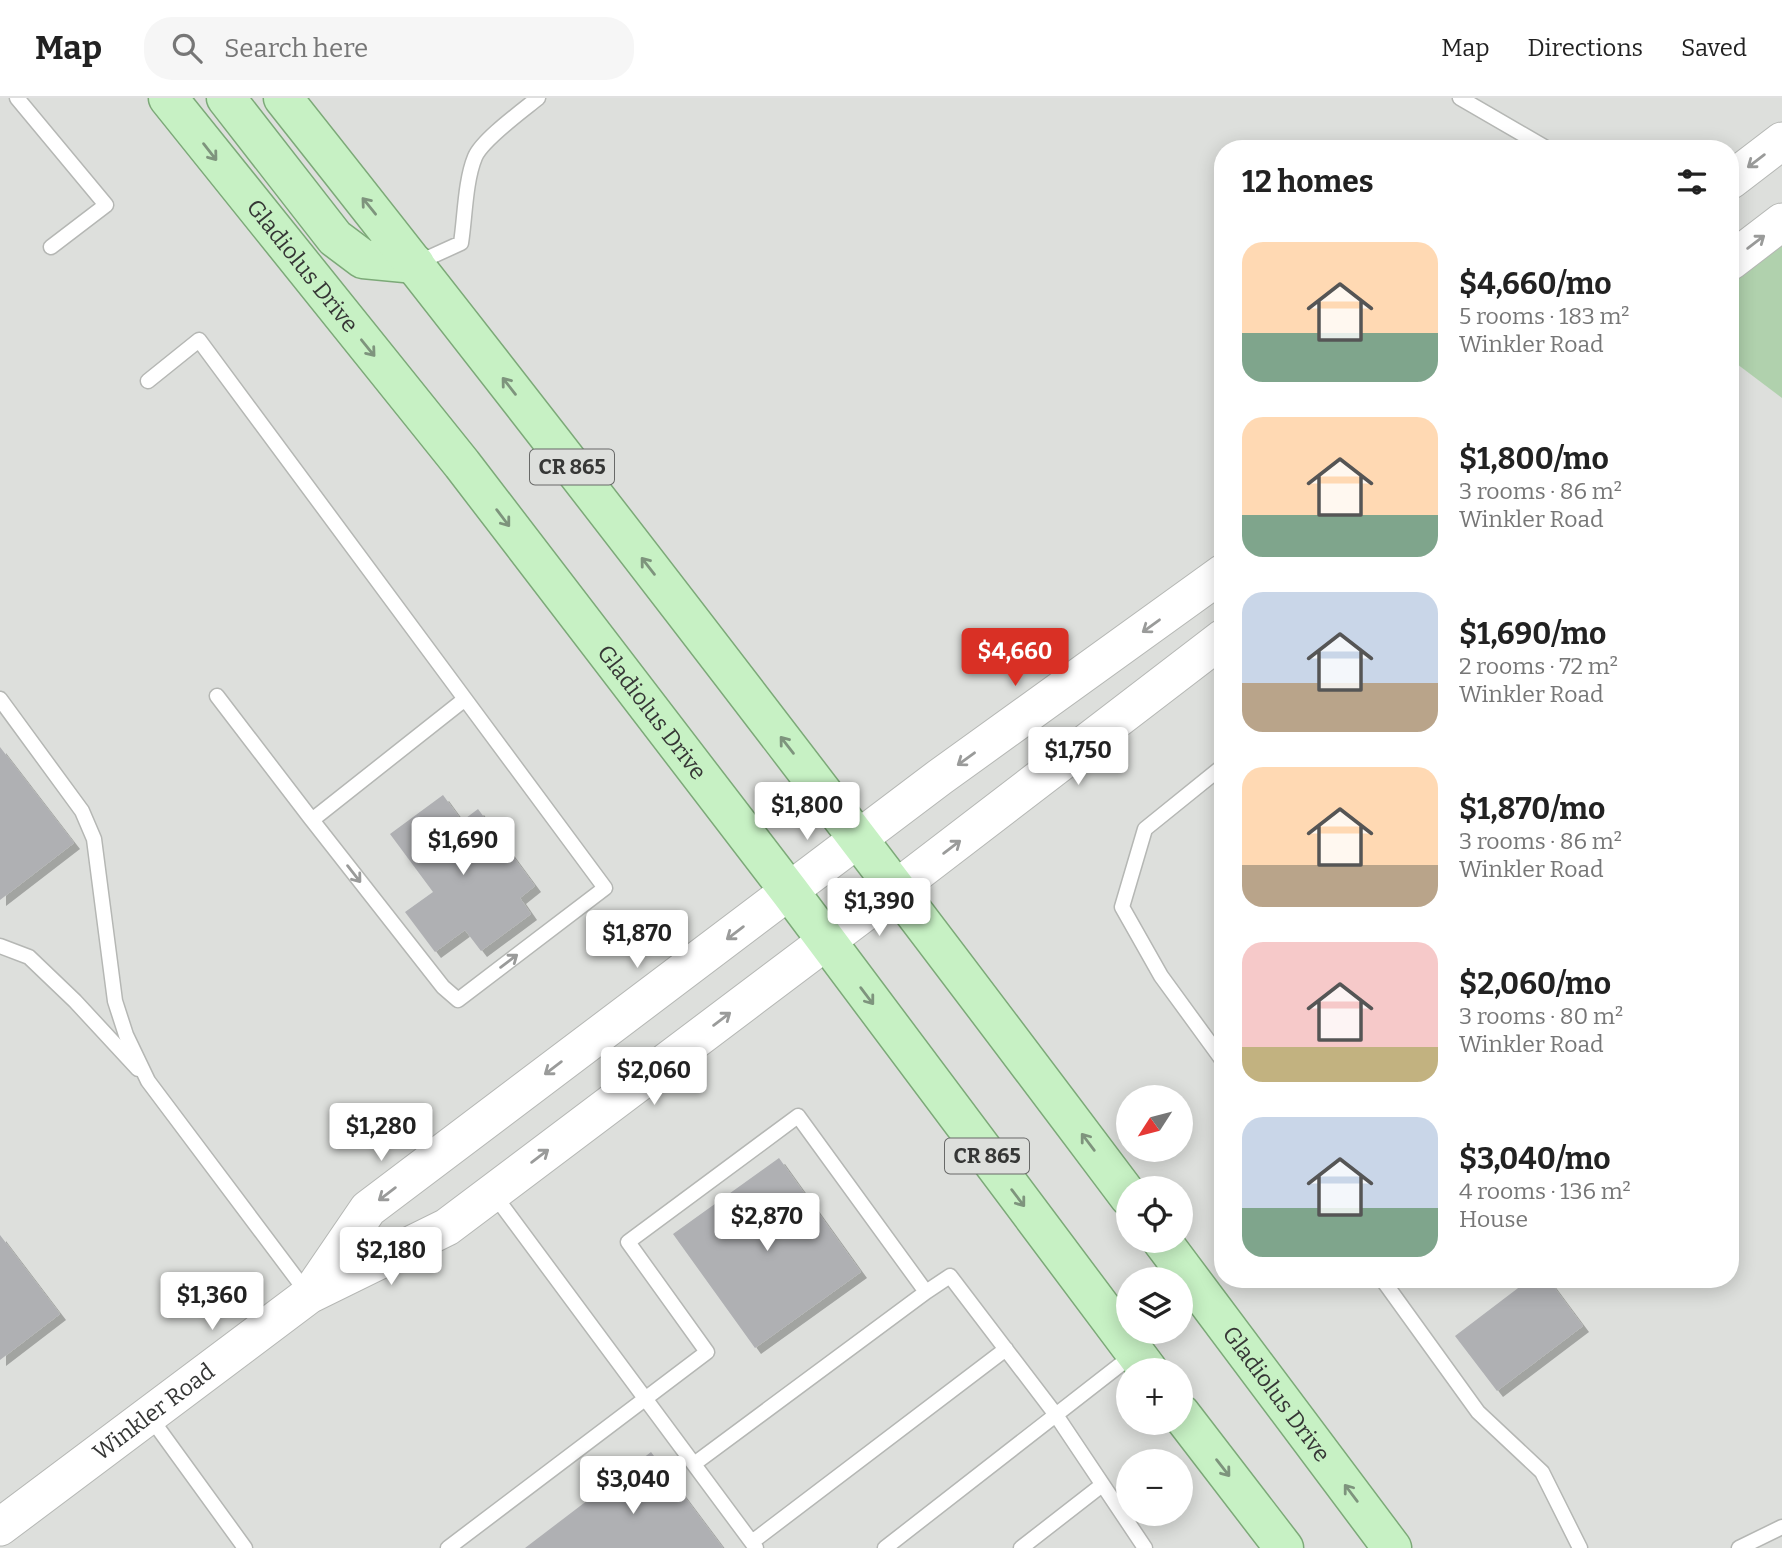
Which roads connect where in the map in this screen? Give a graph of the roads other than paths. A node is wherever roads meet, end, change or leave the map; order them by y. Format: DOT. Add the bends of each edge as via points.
graph roads {
  1 [pos="17,98"];
  2 [pos="168,98"];
  3 [pos="226,98"];
  4 [pos="282,98"];
  5 [pos="538,98"];
  6 [pos="1460,98"];
  7 [pos="1532,140"];
  8 [pos="1782,141"];
  9 [pos="1739,174"];
  10 [pos="1782,222"];
  11 [pos="51,247"];
  12 [pos="1739,255"];
  13 [pos="415,264"];
  14 [pos="148,381"];
  15 [pos="1214,580"];
  16 [pos="1214,645"];
  17 [pos="217,696"];
  18 [pos="0,699"];
  19 [pos="465,699"];
  20 [pos="1214,773"];
  21 [pos="312,820"];
  22 [pos="859,838"];
  23 [pos="897,888"];
  24 [pos="790,892"];
  25 [pos="826,941"];
  26 [pos="0,946"];
  27 [pos="1214,1049"];
  28 [pos="148,1081"];
  29 [pos="1116,1180"];
  30 [pos="492,1192"];
  31 [pos="1170,1253"];
  32 [pos="1388,1288"];
  33 [pos="926,1293"];
  34 [pos="309,1295"];
  35 [pos="1006,1349"];
  36 [pos="1138,1358"];
  37 [pos="1116,1378"];
  38 [pos="646,1399"];
  39 [pos="1056,1415"];
  40 [pos="149,1416"];
  41 [pos="1193,1430"];
  42 [pos="694,1464"];
  43 [pos="1102,1485"];
  44 [pos="0,1527"];
  45 [pos="1782,1527"];
  46 [pos="754,1545"];
  47 [pos="245,1548"];
  48 [pos="449,1548"];
  49 [pos="885,1548"];
  50 [pos="1021,1548"];
  51 [pos="1145,1548"];
  52 [pos="1284,1548"];
  53 [pos="1392,1548"];
  54 [pos="1580,1548"];
  55 [pos="1739,1548"];
  1 -- 11 [label="lane" via="106,205"];
  2 -- 24 [label="main road, Gladiolus Drive / CR 865, one-way" via="462,464"];
  3 -- 13 [label="main road" via="335,238 363,258"];
  13 -- 4 [label="main road, CR 865, one-way"];
  5 -- 13 [label="lane" via="475,155 461,243"];
  6 -- 7 [label="lane"];
  8 -- 9 [label="street, one-way"];
  12 -- 10 [label="street, one-way"];
  22 -- 13 [label="main road, CR 865, one-way"];
  14 -- 19 [label="lane" via="199,340"];
  15 -- 22 [label="street, Winkler Road, one-way"];
  23 -- 16 [label="street, Winkler Road, one-way"];
  17 -- 21 [label="lane"];
  18 -- 28 [label="lane" via="82,811 94,839 115,1001"];
  19 -- 21 [label="lane"];
  21 -- 19 [label="lane, one-way" via="457,1000 605,888"];
  20 -- 27 [label="lane" via="1145,829 1122,907 1161,976"];
  22 -- 23 [label="main road, CR 865"];
  22 -- 24 [label="street, Winkler Road"];
  23 -- 25 [label="street, Winkler Road"];
  29 -- 23 [label="main road, CR 865, one-way"];
  24 -- 25 [label="main road, Gladiolus Drive / CR 865"];
  24 -- 34 [label="street, Winkler Road, one-way" via="368,1209"];
  30 -- 25 [label="street, Winkler Road, one-way"];
  25 -- 36 [label="main road, Gladiolus Drive / CR 865, one-way"];
  26 -- 28 [label="lane" via="29,957"];
  28 -- 34 [label="lane"];
  30 -- 34 [label="street, Winkler Road" via="447,1227"];
  30 -- 38 [label="lane"];
  53 -- 31 [label="main road, Gladiolus Drive, one-way"];
  32 -- 54 [label="lane" via="1478,1412 1542,1472"];
  33 -- 35 [label="lane" via="950,1276"];
  33 -- 38 [label="lane" via="797,1116 628,1242 707,1352"];
  33 -- 42 [label="lane"];
  34 -- 40 [label="street, Winkler Road"];
  35 -- 39 [label="lane"];
  35 -- 46 [label="lane"];
  37 -- 39 [label="lane"];
  38 -- 42 [label="lane"];
  38 -- 48 [label="lane"];
  39 -- 43 [label="lane"];
  39 -- 49 [label="lane"];
  40 -- 44 [label="street, Winkler Road"];
  40 -- 47 [label="lane"];
  41 -- 52 [label="main road, one-way"];
  42 -- 46 [label="lane"];
  43 -- 50 [label="lane"];
  43 -- 51 [label="lane"];
  45 -- 55 [label="lane"];
}
